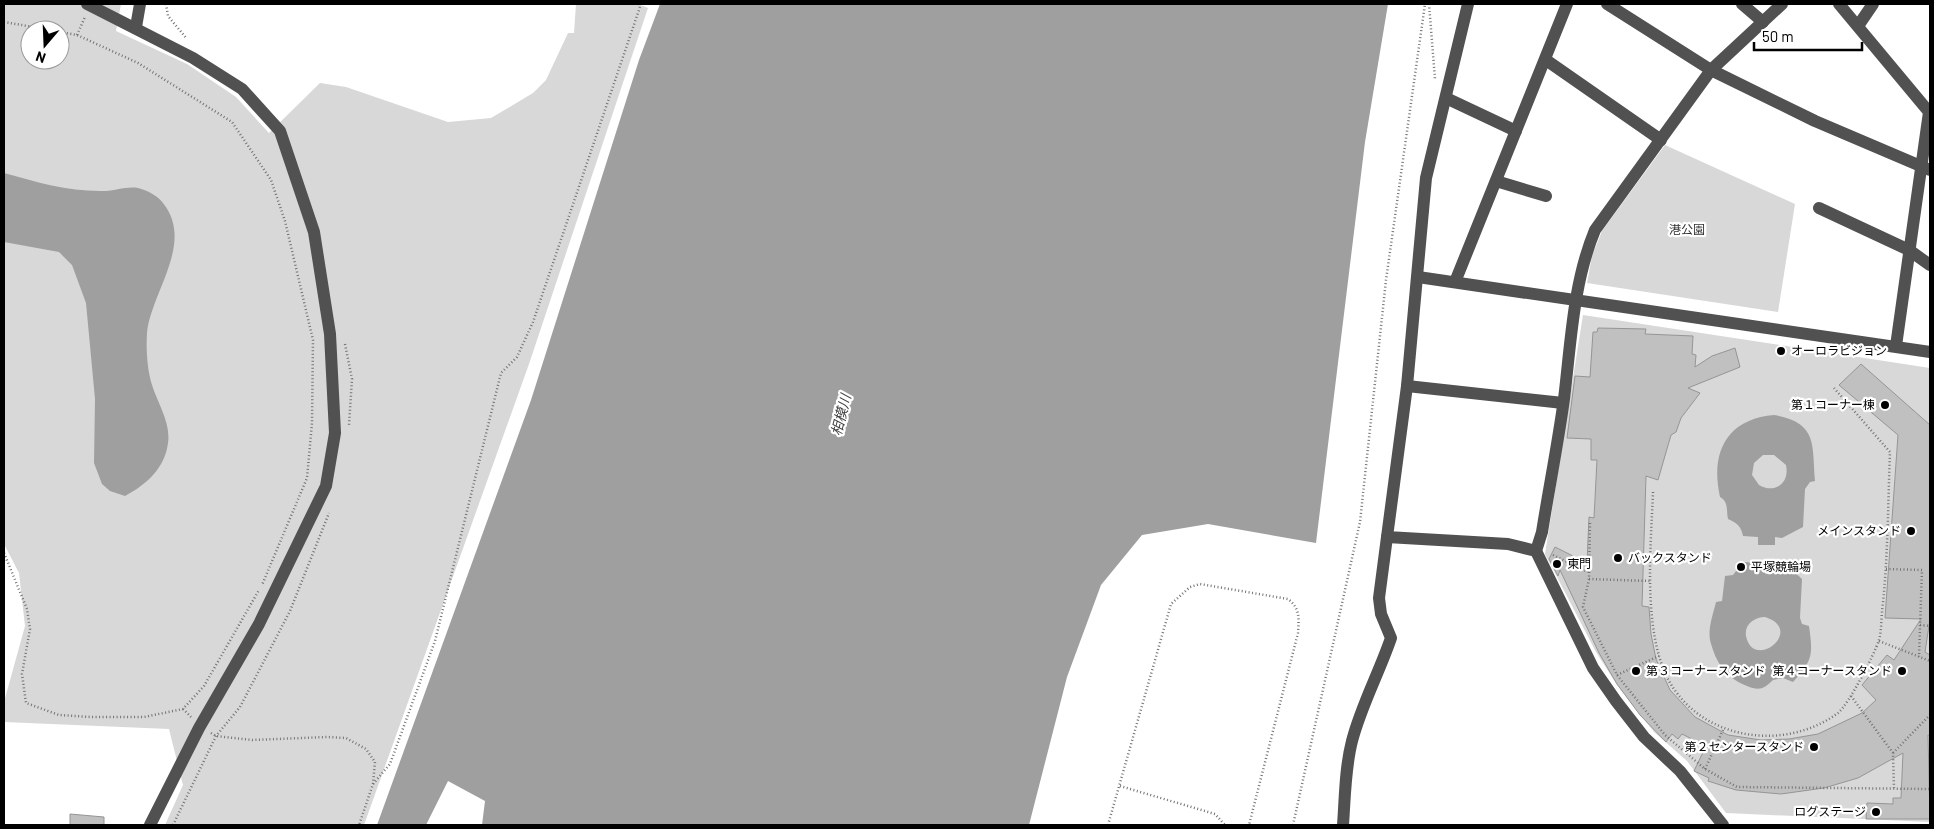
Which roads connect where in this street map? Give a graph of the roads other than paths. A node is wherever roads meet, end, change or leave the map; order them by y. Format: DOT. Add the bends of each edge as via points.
graph roads {
  1 [pos="140,4"];
  2 [pos="1567,4"];
  3 [pos="1607,4"];
  4 [pos="1742,4"];
  5 [pos="1782,4"];
  6 [pos="1839,4"];
  7 [pos="1873,4"];
  8 [pos="1470,5"];
  9 [pos="87,8"];
  10 [pos="1762,22"];
  11 [pos="1858,26"];
  12 [pos="136,27"];
  13 [pos="1546,60"];
  14 [pos="1711,70"];
  15 [pos="1446,101"];
  16 [pos="1930,112"];
  17 [pos="1516,131"];
  18 [pos="1661,140"];
  19 [pos="1926,168"];
  20 [pos="1496,181"];
  21 [pos="1546,196"];
  22 [pos="1819,208"];
  23 [pos="1908,250"];
  24 [pos="1930,265"];
  25 [pos="1418,277"];
  26 [pos="1455,282"];
  27 [pos="1576,299"];
  28 [pos="1896,346"];
  29 [pos="1930,352"];
  30 [pos="1407,386"];
  31 [pos="1563,403"];
  32 [pos="1387,537"];
  33 [pos="1536,551"];
  34 [pos="150,825"];
  35 [pos="1343,825"];
  36 [pos="1723,825"];
  1 -- 12 [label="street"];
  2 -- 13 [label="street"];
  3 -- 14 [label="street"];
  4 -- 10 [label="street"];
  5 -- 10 [label="street"];
  6 -- 11 [label="street"];
  7 -- 11 [label="street"];
  8 -- 15 [label="street"];
  9 -- 12 [label="street"];
  10 -- 14 [label="street"];
  11 -- 16 [label="street"];
  12 -- 34 [label="street" via="242,89 280,131 314,232 330,334 335,433 326,486 259,624 199,728"];
  13 -- 17 [label="street"];
  13 -- 18 [label="street"];
  14 -- 18 [label="street"];
  14 -- 19 [label="street"];
  15 -- 17 [label="street"];
  15 -- 25 [label="street" via="1426,178"];
  16 -- 19 [label="street"];
  17 -- 20 [label="street"];
  18 -- 27 [label="street" via="1595,230 1584,256"];
  19 -- 23 [label="street"];
  20 -- 21 [label="street"];
  20 -- 26 [label="street"];
  22 -- 23 [label="street"];
  23 -- 24 [label="street"];
  23 -- 28 [label="street"];
  25 -- 26 [label="street"];
  25 -- 30 [label="street"];
  26 -- 27 [label="street"];
  27 -- 28 [label="street"];
  27 -- 31 [label="street"];
  28 -- 29 [label="street"];
  30 -- 31 [label="street"];
  30 -- 32 [label="street"];
  31 -- 33 [label="street"];
  32 -- 33 [label="street" via="1508,544"];
  32 -- 35 [label="street" via="1379,598 1391,638 1351,743"];
  33 -- 36 [label="street" via="1593,668 1644,737 1680,771"];
}
